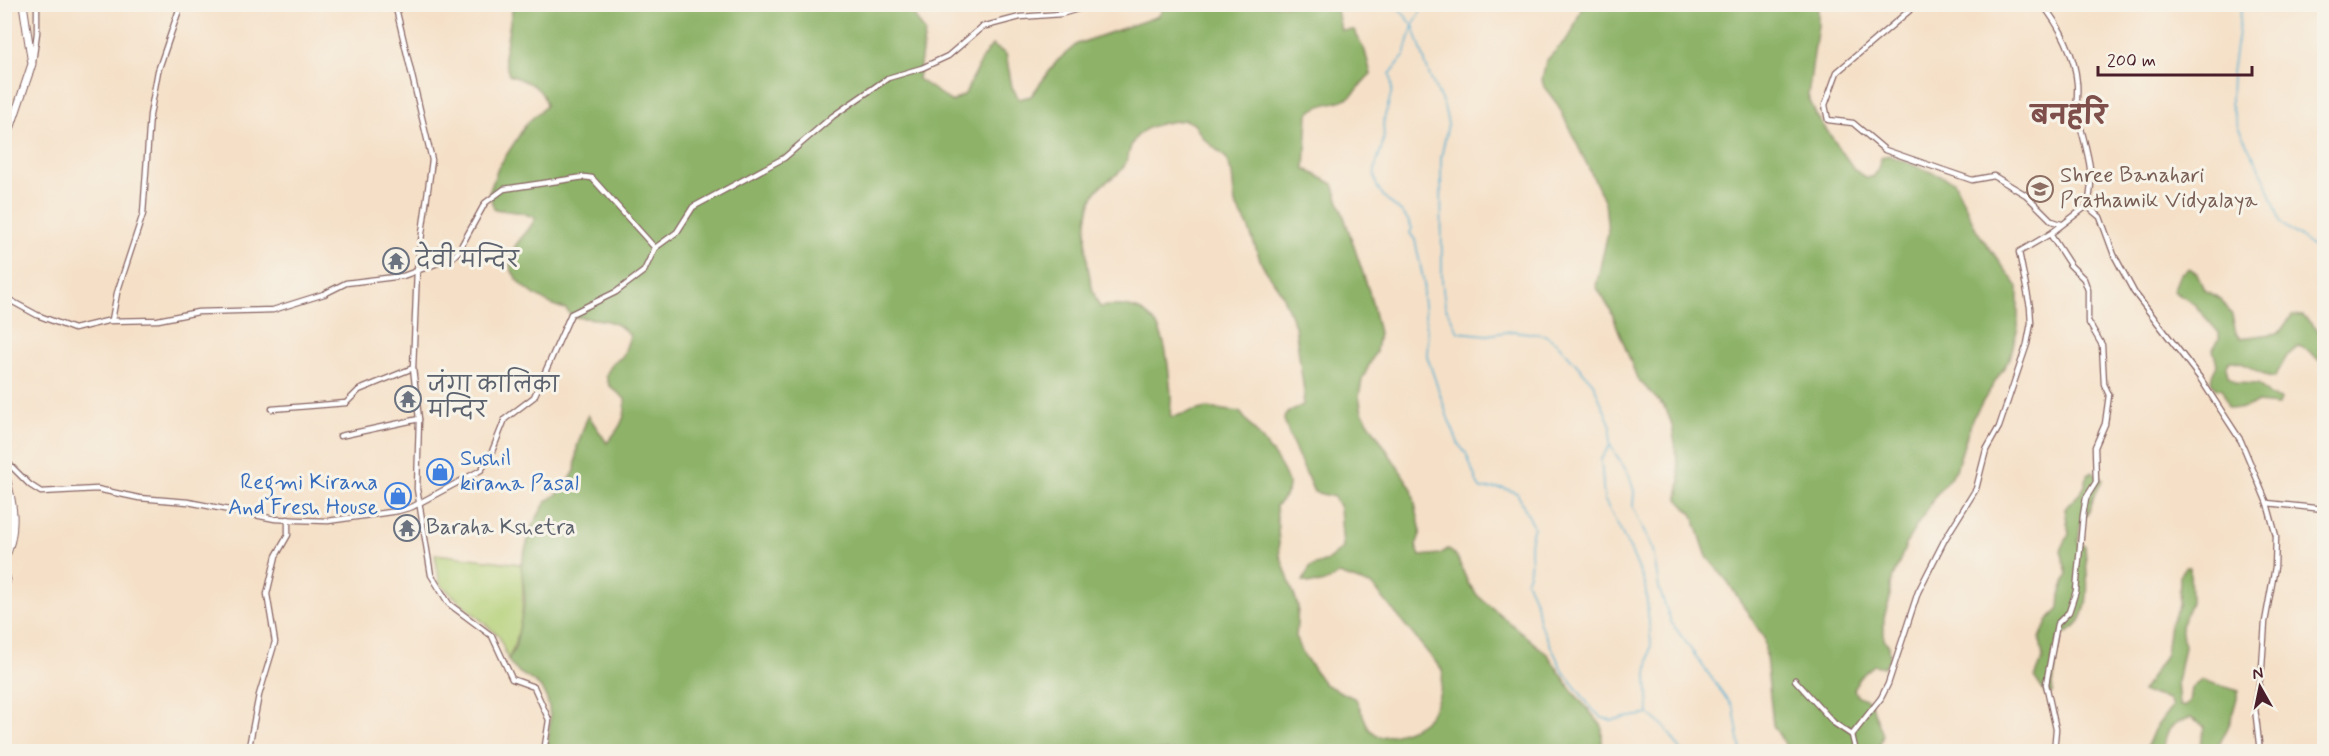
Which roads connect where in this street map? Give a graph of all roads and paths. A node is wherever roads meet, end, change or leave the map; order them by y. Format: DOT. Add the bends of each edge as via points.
graph roads {
  1 [pos="23,4"];
  2 [pos="37,4"];
  3 [pos="181,4"];
  4 [pos="395,4"];
  5 [pos="1095,4"];
  6 [pos="1912,4"];
  7 [pos="2042,4"];
  8 [pos="32,64"];
  9 [pos="4,147"];
  10 [pos="2087,206"];
  11 [pos="2061,224"];
  12 [pos="2050,234"];
  13 [pos="655,248"];
  14 [pos="417,270"];
  15 [pos="4,297"];
  16 [pos="112,320"];
  17 [pos="413,368"];
  18 [pos="272,409"];
  19 [pos="419,419"];
  20 [pos="340,436"];
  21 [pos="4,459"];
  22 [pos="4,470"];
  23 [pos="419,503"];
  24 [pos="2267,503"];
  25 [pos="2325,510"];
  26 [pos="288,519"];
  27 [pos="4,560"];
  28 [pos="4,567"];
  29 [pos="4,592"];
  30 [pos="1795,680"];
  31 [pos="1852,735"];
  32 [pos="248,752"];
  33 [pos="544,752"];
  34 [pos="1856,752"];
  35 [pos="2054,752"];
  36 [pos="2260,752"];
  1 -- 8 [label="main road"];
  2 -- 8 [label="street"];
  3 -- 16 [label="street" via="158,71 150,115 143,214"];
  4 -- 14 [label="street" via="432,160"];
  5 -- 13 [label="street" via="1061,14 1020,17 982,27 948,56 888,78 833,116 783,158 693,207 677,232"];
  6 -- 11 [label="street" via="1910,10 1837,72 1825,105 1828,120 1853,123 1886,150 1972,180 1994,176 2026,195 2052,221"];
  7 -- 10 [label="street" via="2072,58 2077,109 2091,165"];
  8 -- 9 [label="main road"];
  10 -- 11 [label="street"];
  10 -- 24 [label="street" via="2100,217 2134,292 2200,378 2241,441"];
  11 -- 12 [label="street"];
  12 -- 31 [label="street" via="2019,252 2031,323 1976,489 1918,592 1901,650 1881,698"];
  12 -- 35 [label="street" via="2084,279 2088,321 2102,345 2104,384 2109,395 2105,424 2095,447 2096,482 2086,498 2083,515 2076,591 2069,612 2058,624 2046,684 2056,729"];
  13 -- 14 [label="street" via="592,178 584,177 504,189 485,203 452,258"];
  13 -- 23 [label="street" via="644,271 616,292 571,314 534,397 506,418 481,470"];
  14 -- 16 [label="street" via="403,276 346,283 273,310"];
  14 -- 17 [label="street"];
  15 -- 16 [label="street" via="74,329"];
  17 -- 18 [label="street" via="359,390 346,403"];
  17 -- 19 [label="street"];
  19 -- 20 [label="street"];
  19 -- 23 [label="street"];
  21 -- 26 [label="street" via="41,492 98,489"];
  22 -- 27 [label="main road" via="14,506 14,523"];
  23 -- 26 [label="street" via="398,511 328,521"];
  23 -- 33 [label="street" via="436,585 450,604 492,636 512,679 534,687 549,720"];
  24 -- 25 [label="street"];
  24 -- 36 [label="street" via="2276,536 2255,708"];
  26 -- 32 [label="street" via="288,535 276,556 267,594 274,642"];
  28 -- 29 [label="street" via="8,580"];
  30 -- 31 [label="street" via="1834,723"];
  31 -- 34 [label="street"];
}
